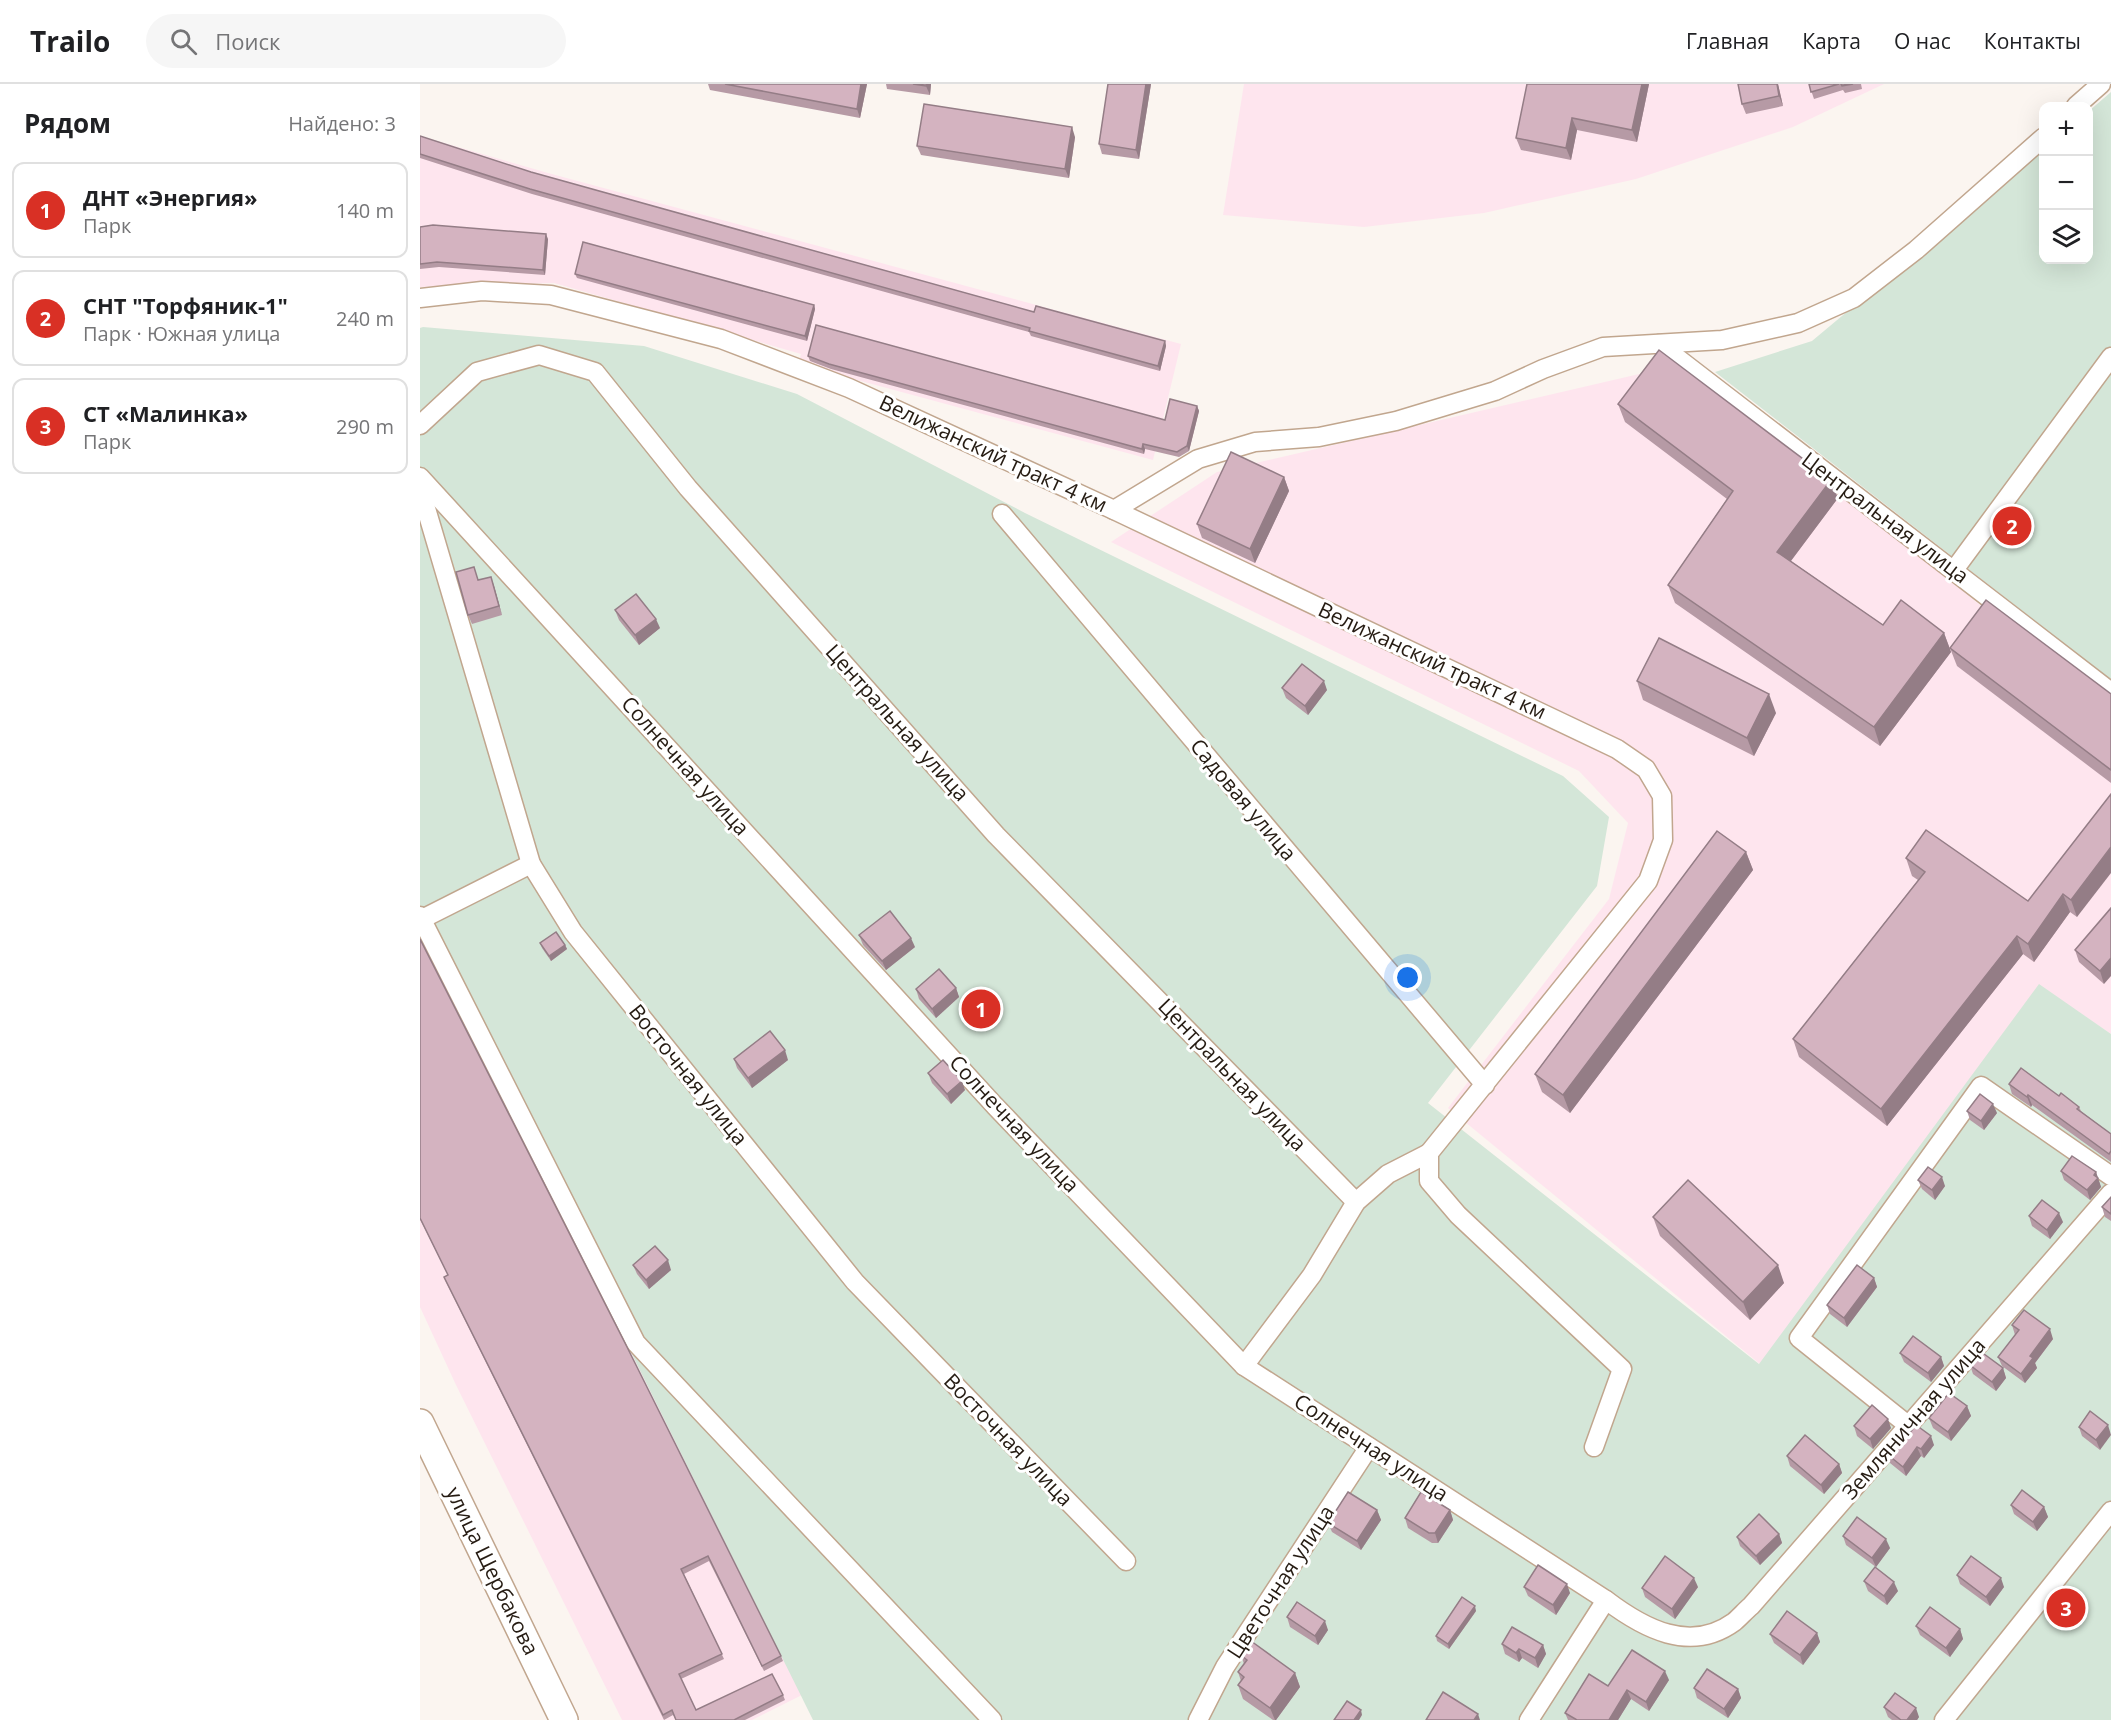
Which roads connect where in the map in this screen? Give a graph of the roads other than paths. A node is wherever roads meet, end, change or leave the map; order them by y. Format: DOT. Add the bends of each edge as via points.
graph roads {
  1 [pos="2101,84"];
  2 [pos="2081,102"];
  3 [pos="2039,141"];
  4 [pos="420,298"];
  5 [pos="1659,344"];
  6 [pos="2111,357"];
  7 [pos="420,425"];
  8 [pos="420,477"];
  9 [pos="420,488"];
  10 [pos="1114,510"];
  11 [pos="1002,514"];
  12 [pos="1954,570"];
  13 [pos="2111,692"];
  14 [pos="531,864"];
  15 [pos="421,917"];
  16 [pos="1485,1085"];
  17 [pos="1429,1153"];
  18 [pos="2111,1176"];
  19 [pos="2111,1192"];
  20 [pos="1356,1202"];
  21 [pos="1244,1366"];
  22 [pos="420,1423"];
  23 [pos="1909,1426"];
  24 [pos="1369,1447"];
  25 [pos="1593,1447"];
  26 [pos="2111,1511"];
  27 [pos="1126,1561"];
  28 [pos="1606,1600"];
  29 [pos="1709,1634"];
  30 [pos="564,1720"];
  31 [pos="992,1720"];
  32 [pos="1198,1720"];
  33 [pos="1529,1720"];
  34 [pos="1944,1720"];
  1 -- 2 [label="street"];
  3 -- 5 [label="street" via="1916,250 1854,298 1798,323 1722,340"];
  4 -- 10 [label="street, Велижанский тракт 4 км" via="482,291 551,295 721,339 849,388"];
  5 -- 10 [label="street" via="1603,347 1496,391 1396,421 1319,437 1255,442 1198,459"];
  5 -- 12 [label="street, Центральная улица"];
  6 -- 12 [label="street"];
  7 -- 20 [label="street, Центральная улица" via="477,372 539,355 595,372 688,488 996,835"];
  8 -- 21 [label="street, Солнечная улица" via="995,1106"];
  9 -- 14 [label="street, Восточная улица"];
  10 -- 16 [label="street, Велижанский тракт 4 км" via="1617,749 1646,769 1662,796 1663,840 1648,881"];
  11 -- 16 [label="street, Садовая улица"];
  12 -- 13 [label="street, Центральная улица"];
  14 -- 15 [label="street"];
  14 -- 27 [label="street, Восточная улица" via="573,932 855,1282"];
  15 -- 31 [label="street" via="636,1342"];
  16 -- 17 [label="street, Велижанский тракт 4 км"];
  17 -- 20 [label="street" via="1388,1174"];
  17 -- 25 [label="street" via="1430,1180 1458,1215 1622,1369"];
  18 -- 23 [label="street" via="1981,1086 1799,1338"];
  19 -- 23 [label="street, Земляничная улица"];
  20 -- 21 [label="street" via="1312,1275"];
  21 -- 24 [label="street, Солнечная улица"];
  22 -- 30 [label="main road, улица Щербакова"];
  23 -- 29 [label="street, Земляничная улица" via="1751,1606 1733,1623"];
  24 -- 28 [label="street, Солнечная улица"];
  24 -- 32 [label="street, Цветочная улица" via="1225,1667"];
  26 -- 34 [label="street"];
  28 -- 29 [label="street, Солнечная улица" via="1657,1630 1683,1636"];
  28 -- 33 [label="street"];
}
